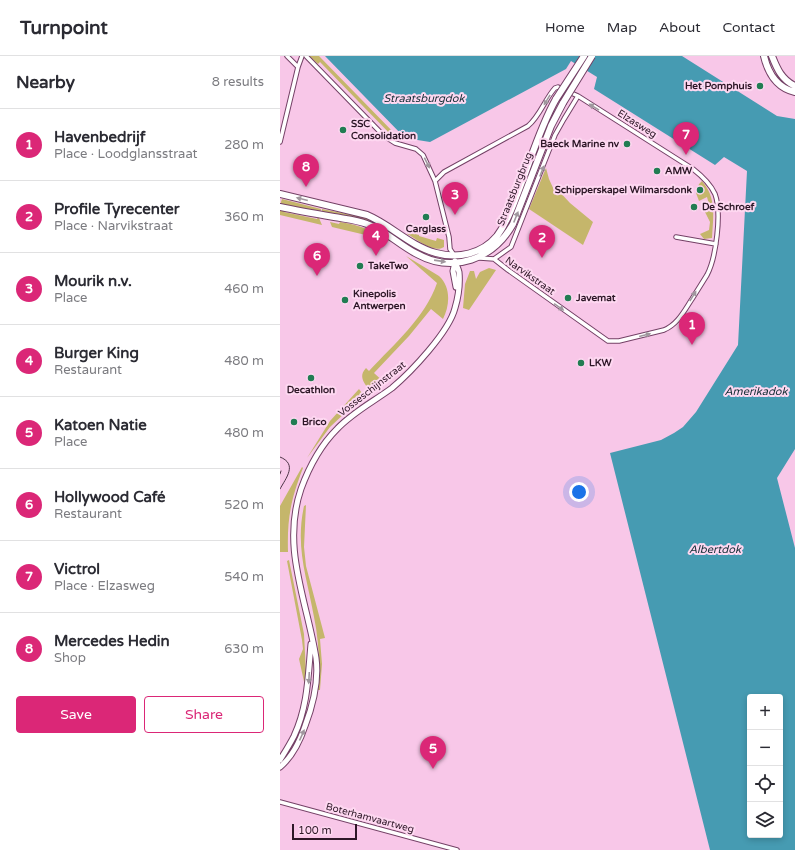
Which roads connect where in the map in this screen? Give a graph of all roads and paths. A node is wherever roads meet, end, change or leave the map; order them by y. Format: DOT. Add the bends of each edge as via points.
graph roads {
  1 [pos="286,56"];
  2 [pos="302,56"];
  3 [pos="306,56"];
  4 [pos="584,56"];
  5 [pos="592,56"];
  6 [pos="763,56"];
  7 [pos="772,56"];
  8 [pos="775,56"];
  9 [pos="775,64"];
  10 [pos="298,67"];
  11 [pos="795,86"];
  12 [pos="795,92"];
  13 [pos="578,96"];
  14 [pos="280,142"];
  15 [pos="435,181"];
  16 [pos="280,194"];
  17 [pos="280,207"];
  18 [pos="676,237"];
  19 [pos="716,244"];
  20 [pos="478,258"];
  21 [pos="455,259"];
  22 [pos="494,259"];
  23 [pos="311,639"];
  24 [pos="280,760"];
  25 [pos="280,767"];
  26 [pos="280,802"];
  27 [pos="457,850"];
  1 -- 10 [label="street"];
  2 -- 10 [label="street"];
  3 -- 15 [label="street, Vosseschijnstraat, one-way" via="384,136 395,143 421,152"];
  4 -- 21 [label="main road, Straatsburgbrug, bridge" via="547,116 505,223 496,237 486,245"];
  20 -- 5 [label="main road, Straatsburgbrug, one-way, bridge" via="494,248 514,224 555,117"];
  6 -- 12 [label="main road" via="774,80 785,89"];
  7 -- 9 [label="main road"];
  8 -- 9 [label="street"];
  9 -- 11 [label="main road" via="784,79"];
  10 -- 14 [label="street"];
  13 -- 15 [label="street, Elzasweg, one-way" via="555,88 528,126 444,172"];
  19 -- 13 [label="street, Elzasweg, one-way" via="717,200 706,180 693,169"];
  22 -- 13 [label="street, one-way" via="511,247 559,128"];
  15 -- 21 [label="street, Vosseschijnstraat" via="450,249"];
  21 -- 16 [label="main road, one-way" via="424,248 366,215"];
  17 -- 21 [label="main road, one-way" via="361,222 374,226 418,255 436,261"];
  18 -- 19 [label="street"];
  22 -- 19 [label="street, Narvikstraat, one-way" via="600,336 608,341 619,341 664,330 676,323 707,275"];
  20 -- 21 [label="main road, Straatsburgbrug" via="469,261"];
  20 -- 22 [label="street"];
  21 -- 23 [label="street, Vosseschijnstraat" via="453,271 458,295 456,308 449,323 416,366 392,388 357,411 336,430 316,457 306,477 296,510 294,549 296,572"];
  23 -- 24 [label="street, Vosseschijnstraat, one-way" via="303,711 294,735"];
  25 -- 23 [label="street, Vosseschijnstraat, one-way" via="297,745 310,711 316,670"];
  26 -- 27 [label="street, Boterhamvaartweg"];
}
